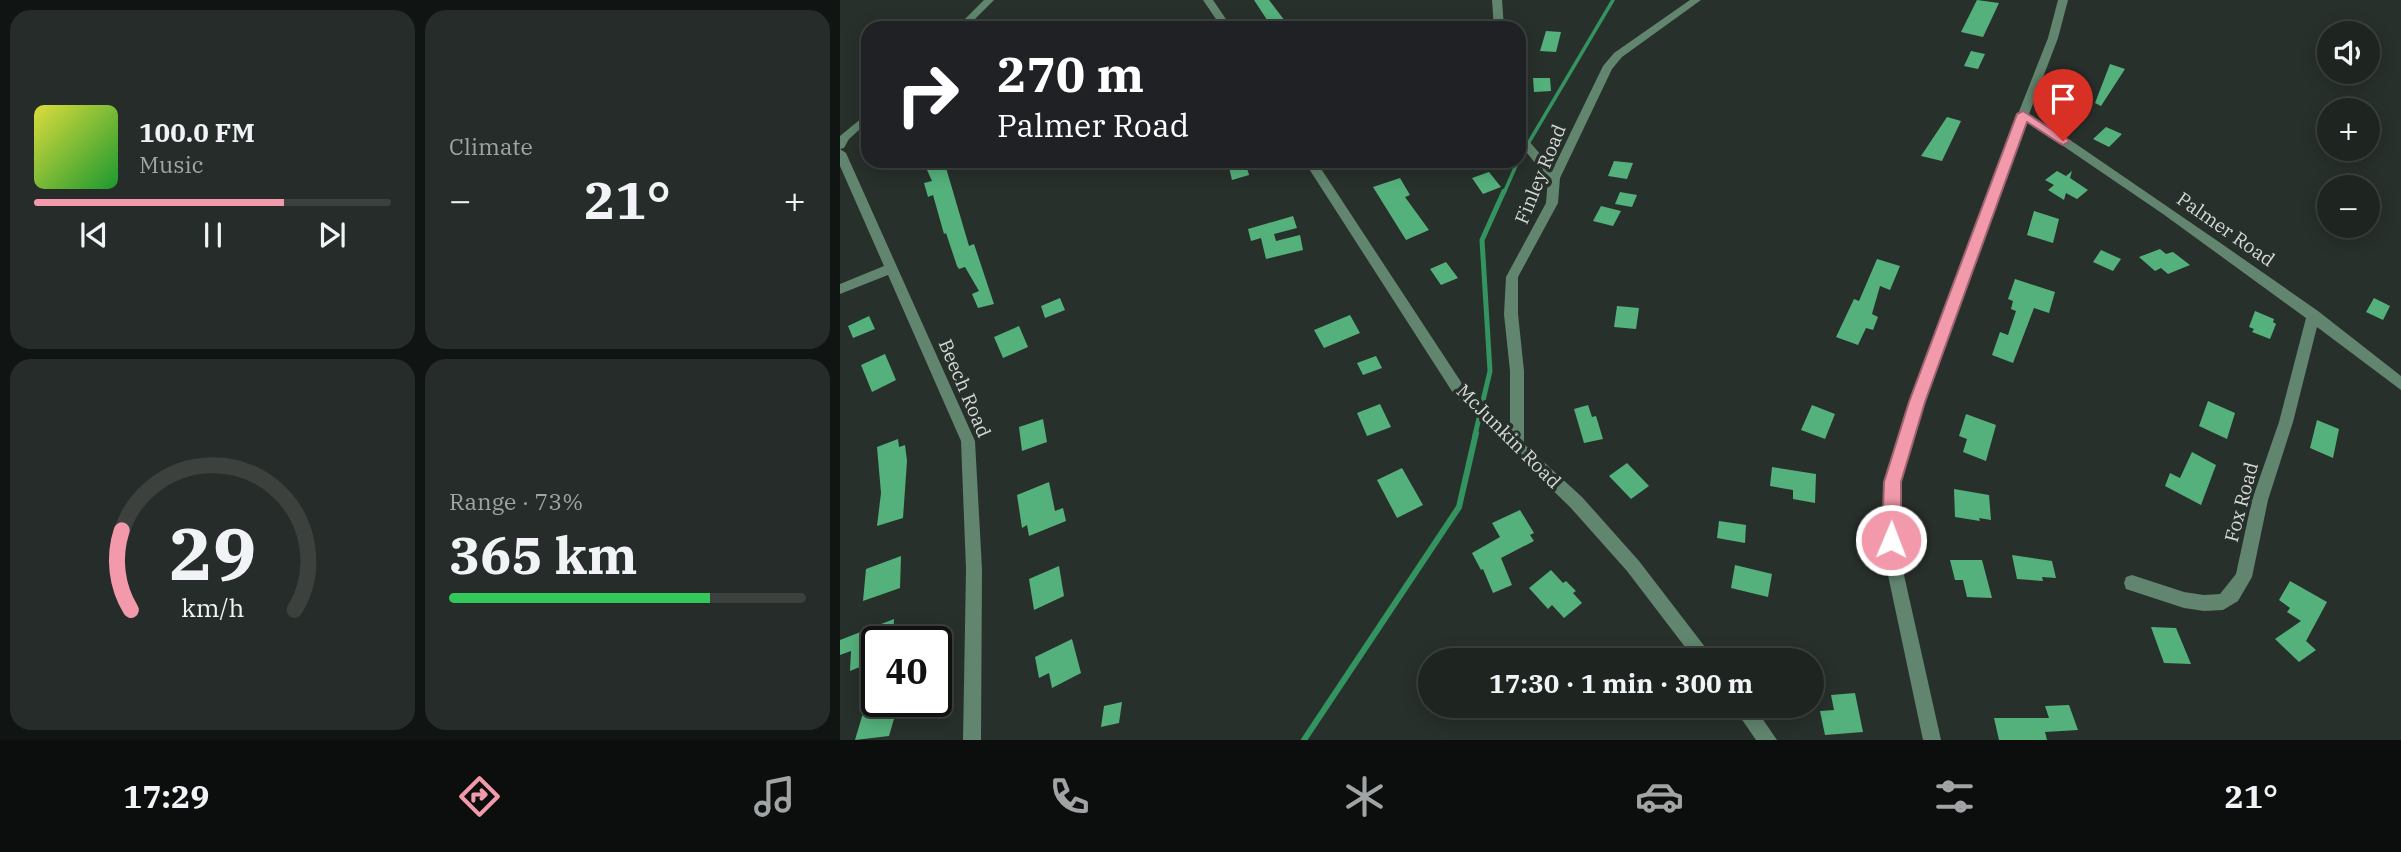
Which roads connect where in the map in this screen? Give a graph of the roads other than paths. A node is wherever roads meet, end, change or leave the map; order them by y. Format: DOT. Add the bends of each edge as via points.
graph roads {
  1 [pos="989,0"];
  2 [pos="1208,0"];
  3 [pos="1497,0"];
  4 [pos="1696,0"];
  5 [pos="2063,0"];
  6 [pos="968,21"];
  7 [pos="1222,21"];
  8 [pos="1498,21"];
  9 [pos="2023,114"];
  10 [pos="861,122"];
  11 [pos="1526,144"];
  12 [pos="840,146"];
  13 [pos="840,153"];
  14 [pos="1315,168"];
  15 [pos="1554,178"];
  16 [pos="892,268"];
  17 [pos="840,289"];
  18 [pos="2313,315"];
  19 [pos="2401,384"];
  20 [pos="1517,448"];
  21 [pos="2132,583"];
  22 [pos="1697,648"];
  23 [pos="1751,718"];
  24 [pos="972,740"];
  25 [pos="1768,740"];
  26 [pos="1932,740"];
  1 -- 6 [label="street"];
  2 -- 7 [label="street"];
  3 -- 8 [label="street"];
  4 -- 15 [label="street, Finley Road" via="1618,55 1607,68"];
  5 -- 9 [label="street"];
  9 -- 18 [label="street, Palmer Road"];
  9 -- 26 [label="street" via="1917,402 1893,482 1891,540 1896,576"];
  10 -- 12 [label="street"];
  11 -- 15 [label="street"];
  13 -- 16 [label="street, Beech Road"];
  14 -- 20 [label="street, McJunkin Road" via="1461,392"];
  15 -- 20 [label="street, Finley Road" via="1552,203 1512,277"];
  16 -- 17 [label="street"];
  16 -- 24 [label="street, Beech Road" via="968,441 974,569"];
  18 -- 19 [label="street, Palmer Road"];
  18 -- 21 [label="street, Fox Road" via="2286,422 2260,500 2244,577 2232,595 2223,602 2204,603"];
  20 -- 22 [label="street, McJunkin Road" via="1584,511"];
  23 -- 25 [label="street"];
}
